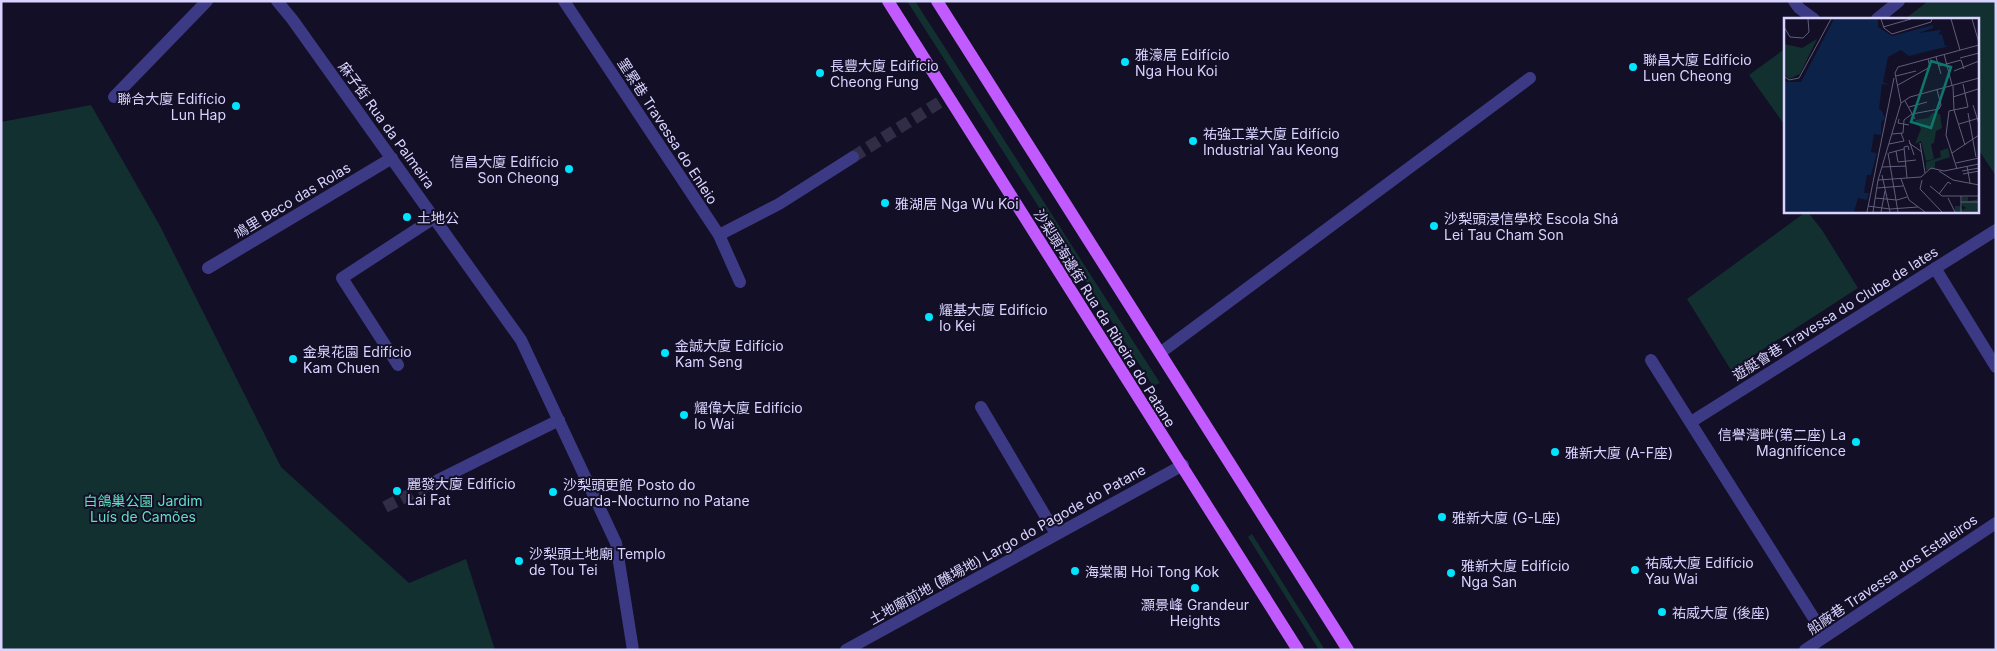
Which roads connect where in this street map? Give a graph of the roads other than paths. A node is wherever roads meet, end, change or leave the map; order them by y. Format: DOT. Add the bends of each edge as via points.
graph roads {
  1 [pos="207,1"];
  2 [pos="277,1"];
  3 [pos="564,1"];
  4 [pos="888,1"];
  5 [pos="937,1"];
  6 [pos="1794,1"];
  7 [pos="1899,1"];
  8 [pos="1813,18"];
  9 [pos="1878,18"];
  10 [pos="1530,78"];
  11 [pos="114,97"];
  12 [pos="854,157"];
  13 [pos="392,158"];
  14 [pos="434,218"];
  15 [pos="1996,230"];
  16 [pos="719,235"];
  17 [pos="208,268"];
  18 [pos="1935,268"];
  19 [pos="740,282"];
  20 [pos="1160,353"];
  21 [pos="1651,360"];
  22 [pos="398,365"];
  23 [pos="1996,367"];
  24 [pos="981,407"];
  25 [pos="559,420"];
  26 [pos="1691,422"];
  27 [pos="1183,465"];
  28 [pos="432,483"];
  29 [pos="1996,523"];
  30 [pos="1056,534"];
  31 [pos="1825,636"];
  32 [pos="633,650"];
  33 [pos="846,650"];
  34 [pos="1298,650"];
  35 [pos="1348,650"];
  36 [pos="1805,650"];
  1 -- 11 [label="street"];
  2 -- 13 [label="street, 麻子街 Rua da Palmeira"];
  3 -- 16 [label="street, 罣累巷 Travessa do Enleio"];
  4 -- 27 [label="main road, 沙梨頭海邊街 Rua da Ribeira do Patane"];
  5 -- 20 [label="main road, 沙梨頭海邊街 Rua da Ribeira do Patane"];
  6 -- 8 [label="street"];
  7 -- 9 [label="street"];
  10 -- 20 [label="street, 沙梨頭海邊街 Rua da Ribeira do Patane"];
  12 -- 16 [label="street" via="779,204"];
  13 -- 14 [label="street, 麻子街 Rua da Palmeira"];
  13 -- 17 [label="street, 鳩里 Beco das Rolas"];
  14 -- 22 [label="street" via="342,278"];
  14 -- 25 [label="street, 麻子街 Rua da Palmeira" via="521,340"];
  15 -- 18 [label="street, 遊艇會巷 Travessa do Clube de Iates"];
  16 -- 19 [label="street, 罣累巷 Travessa do Enleio"];
  18 -- 23 [label="street"];
  18 -- 26 [label="street, 遊艇會巷 Travessa do Clube de Iates"];
  20 -- 35 [label="main road, 沙梨頭海邊街 Rua da Ribeira do Patane"];
  21 -- 26 [label="street"];
  24 -- 30 [label="street"];
  25 -- 28 [label="street"];
  25 -- 32 [label="street, 麻子街 Rua da Palmeira" via="616,543"];
  26 -- 31 [label="street"];
  27 -- 30 [label="street, 土地廟前地 (醮場地) Largo do Pagode do Patane"];
  27 -- 34 [label="main road, 沙梨頭海邊街 Rua da Ribeira do Patane"];
  29 -- 31 [label="street, 船廠巷 Travessa dos Estaleiros"];
  30 -- 33 [label="street, 土地廟前地 (醮場地) Largo do Pagode do Patane"];
  31 -- 36 [label="street, 船廠巷 Travessa dos Estaleiros"];
}
